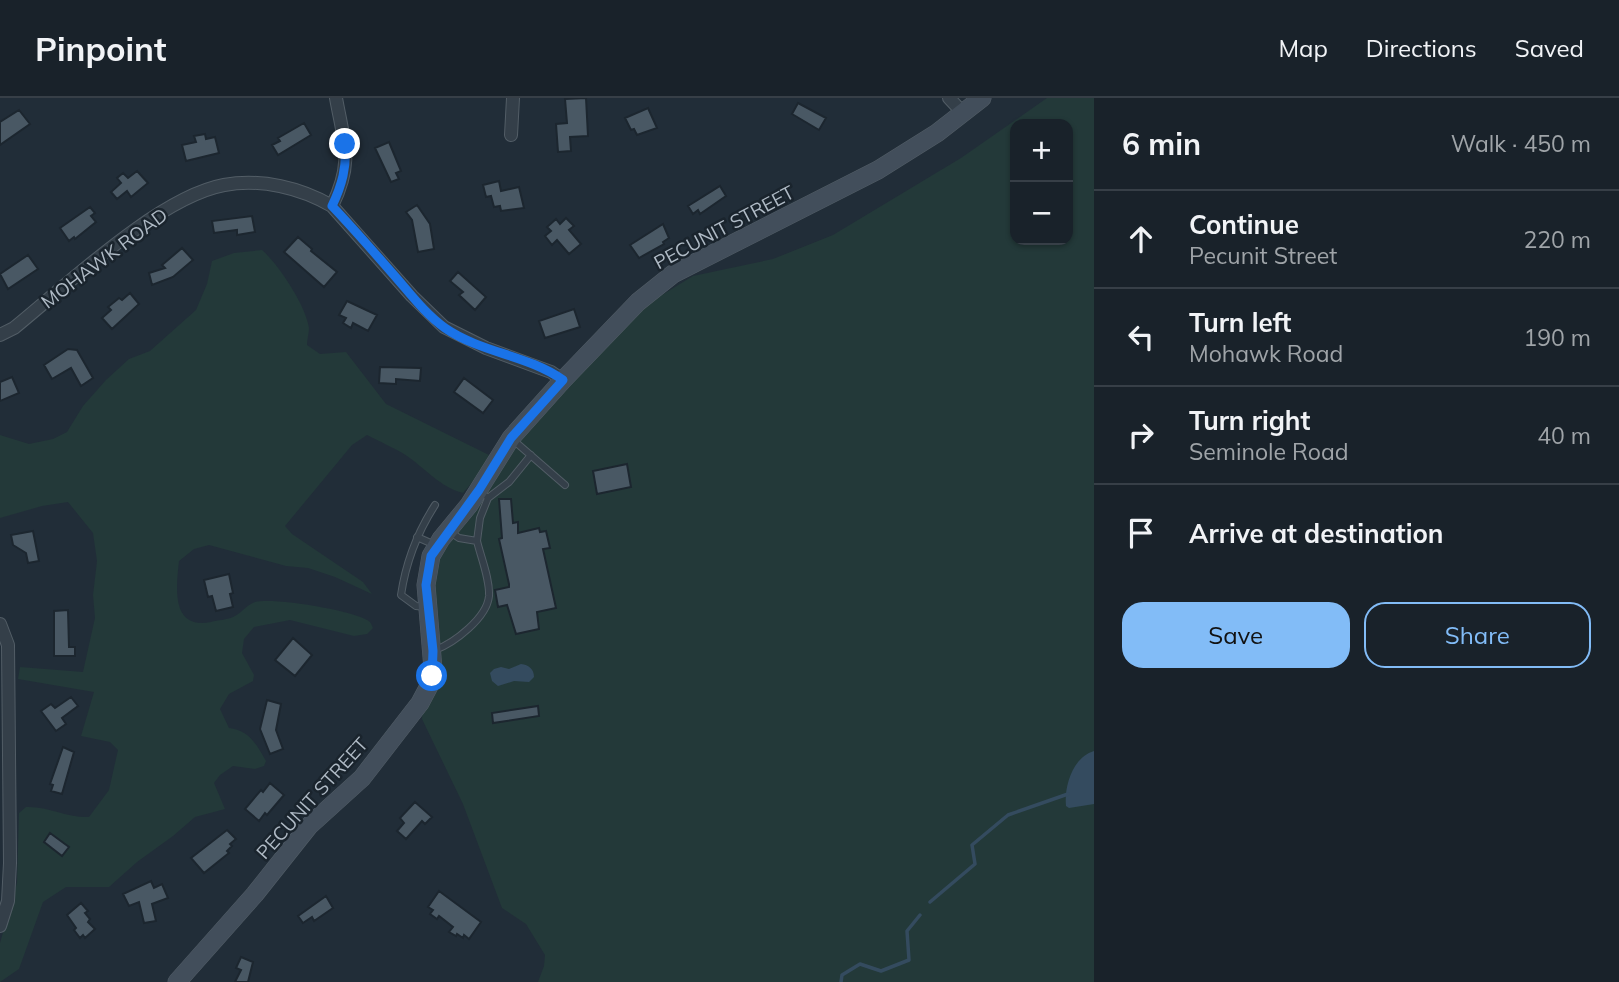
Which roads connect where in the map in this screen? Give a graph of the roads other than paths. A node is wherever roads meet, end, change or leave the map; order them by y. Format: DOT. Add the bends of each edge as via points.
graph roads {
  1 [pos="336,98"];
  2 [pos="513,98"];
  3 [pos="949,98"];
  4 [pos="982,98"];
  5 [pos="963,113"];
  6 [pos="511,135"];
  7 [pos="332,206"];
  8 [pos="0,335"];
  9 [pos="563,380"];
  10 [pos="511,438"];
  11 [pos="531,455"];
  12 [pos="565,485"];
  13 [pos="484,494"];
  14 [pos="435,505"];
  15 [pos="448,531"];
  16 [pos="416,537"];
  17 [pos="477,541"];
  18 [pos="437,546"];
  19 [pos="427,608"];
  20 [pos="0,624"];
  21 [pos="433,651"];
  22 [pos="0,926"];
  23 [pos="177,982"];
  1 -- 7 [label="street" via="347,160"];
  2 -- 6 [label="street"];
  3 -- 5 [label="street"];
  4 -- 5 [label="street, PECUNIT STREET"];
  5 -- 9 [label="street, PECUNIT STREET" via="877,170 673,274 638,302"];
  7 -- 8 [label="street, MOHAWK ROAD" via="303,192 272,185 226,184 204,191 164,211"];
  7 -- 9 [label="street, MOHAWK ROAD" via="444,327"];
  9 -- 10 [label="street, PECUNIT STREET"];
  10 -- 11 [label="lane"];
  10 -- 13 [label="street, PECUNIT STREET"];
  11 -- 12 [label="lane"];
  11 -- 13 [label="lane" via="509,482"];
  13 -- 15 [label="street, PECUNIT STREET"];
  13 -- 17 [label="lane"];
  14 -- 16 [label="lane"];
  15 -- 17 [label="lane"];
  15 -- 18 [label="street, PECUNIT STREET"];
  16 -- 18 [label="lane"];
  16 -- 19 [label="lane" via="401,595"];
  17 -- 21 [label="lane" via="488,601 461,635"];
  18 -- 19 [label="street, PECUNIT STREET" via="427,570"];
  19 -- 21 [label="street, PECUNIT STREET"];
  20 -- 22 [label="street" via="8,645 10,863 8,901"];
  21 -- 23 [label="street, PECUNIT STREET" via="426,692 381,754 362,778 309,826"];
}
